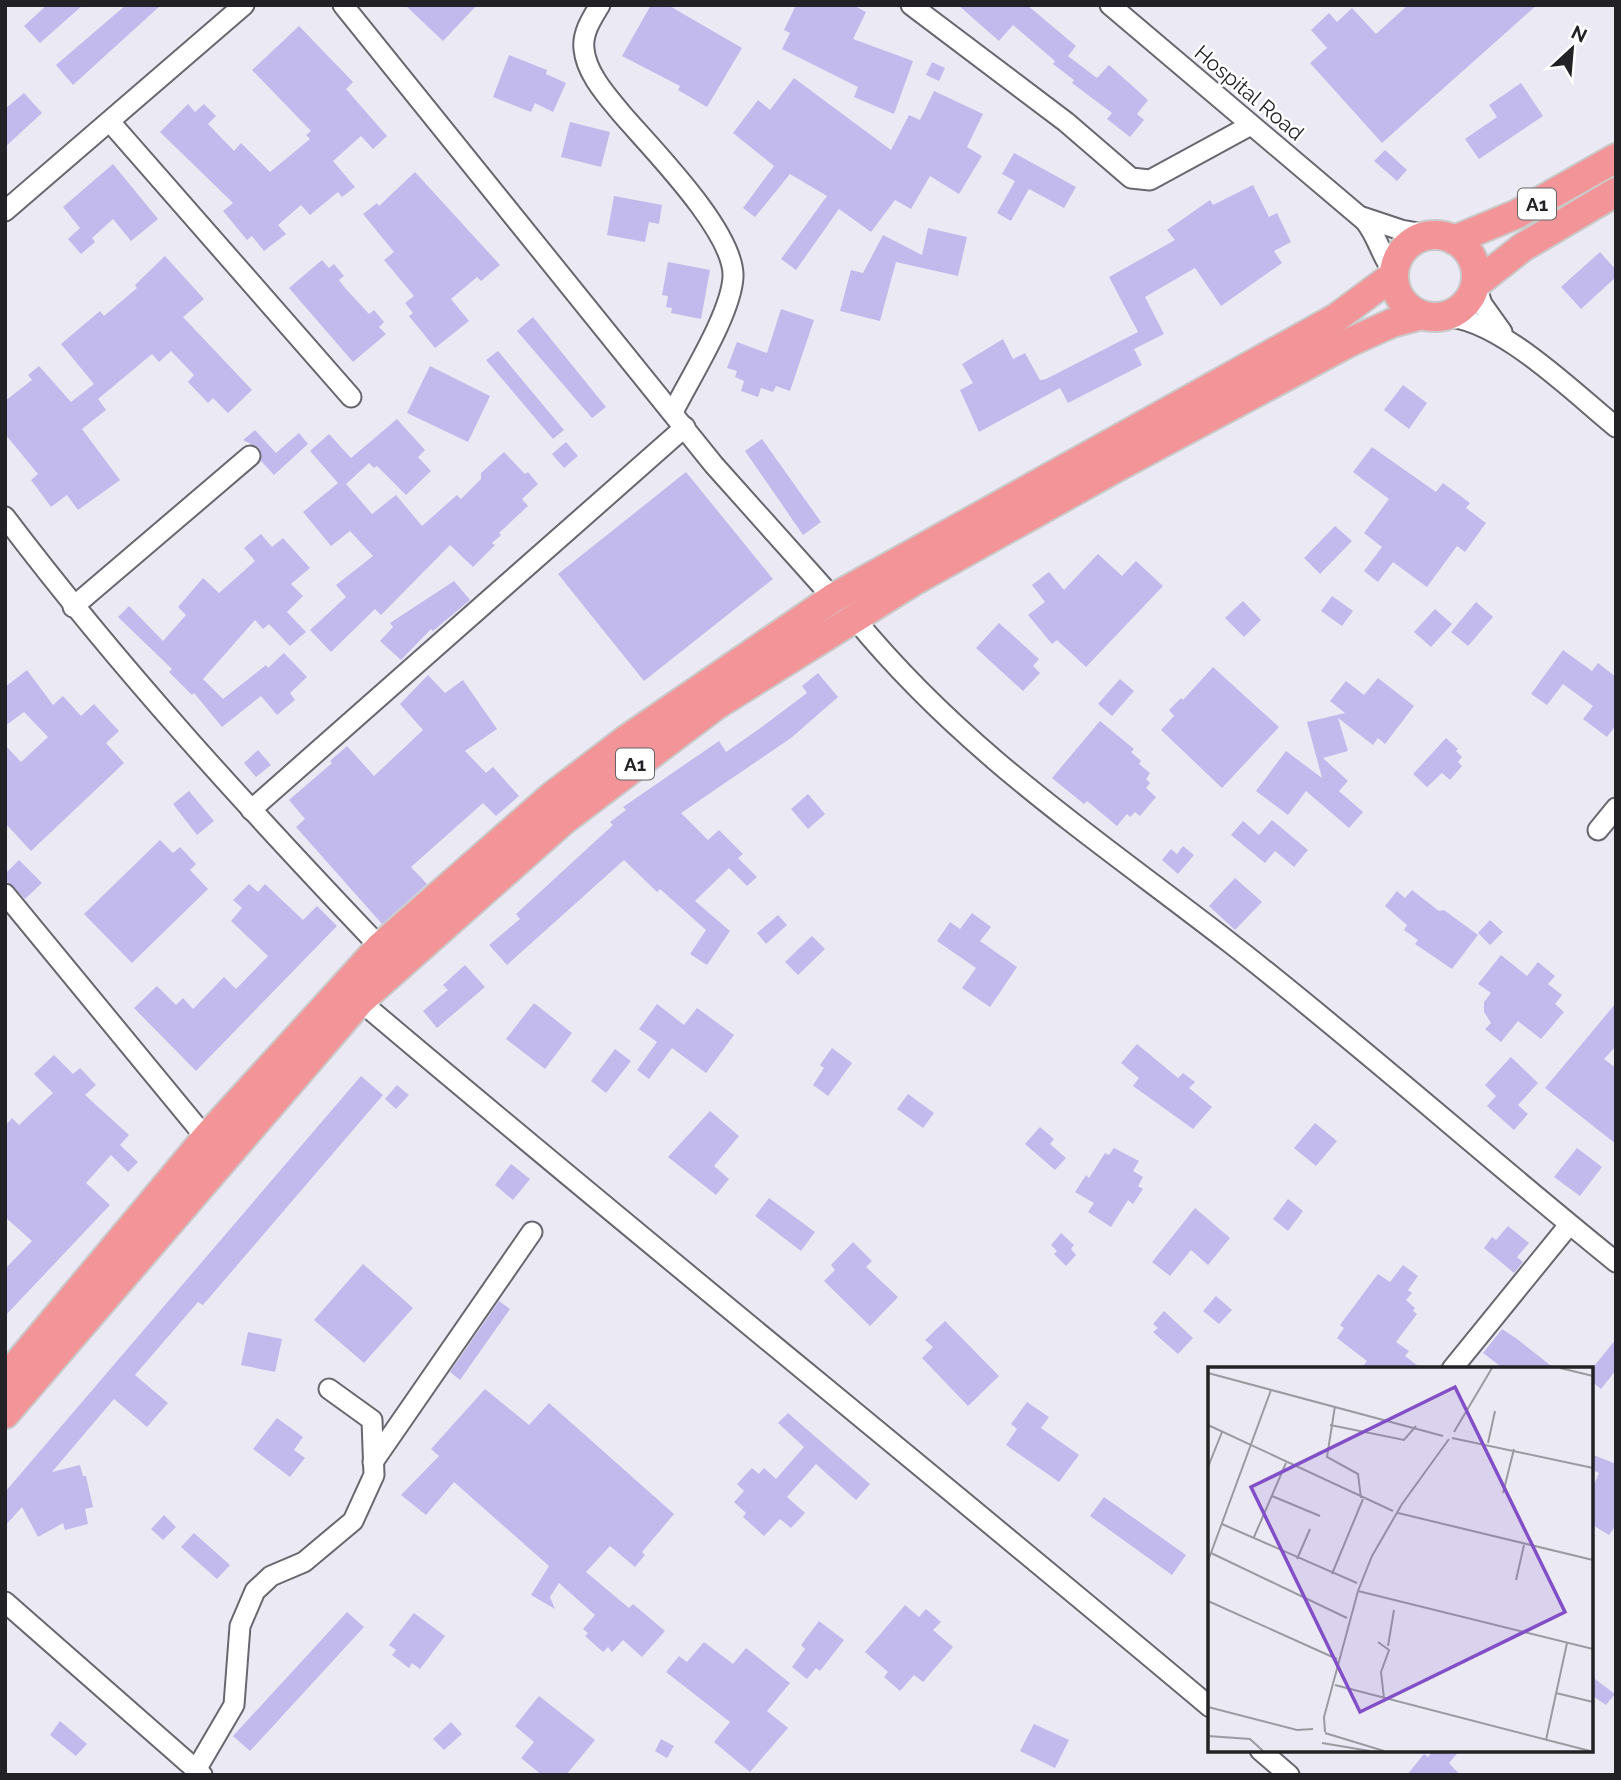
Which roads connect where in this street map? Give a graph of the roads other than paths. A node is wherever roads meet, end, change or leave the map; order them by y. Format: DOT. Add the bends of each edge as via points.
graph roads {
  1 [pos="244,5"];
  2 [pos="343,5"];
  3 [pos="600,5"];
  4 [pos="911,5"];
  5 [pos="1111,5"];
  6 [pos="111,123"];
  7 [pos="1251,125"];
  8 [pos="1616,158"];
  9 [pos="1616,192"];
  10 [pos="5,211"];
  11 [pos="1359,215"];
  12 [pos="1441,237"];
  13 [pos="1390,268"];
  14 [pos="1476,285"];
  15 [pos="1432,316"];
  16 [pos="1511,344"];
  17 [pos="351,397"];
  18 [pos="679,420"];
  19 [pos="1616,427"];
  20 [pos="250,456"];
  21 [pos="5,517"];
  22 [pos="833,597"];
  23 [pos="73,607"];
  24 [pos="855,619"];
  25 [pos="1616,808"];
  26 [pos="251,810"];
  27 [pos="1598,830"];
  28 [pos="5,894"];
  29 [pos="380,947"];
  30 [pos="360,1001"];
  31 [pos="206,1138"];
  32 [pos="1569,1225"];
  33 [pos="532,1232"];
  34 [pos="1616,1262"];
  35 [pos="1454,1367"];
  36 [pos="8,1370"];
  37 [pos="329,1389"];
  38 [pos="5,1414"];
  39 [pos="373,1462"];
  40 [pos="5,1602"];
  41 [pos="1208,1705"];
  42 [pos="1262,1752"];
  43 [pos="199,1772"];
  44 [pos="1289,1775"];
  1 -- 6 [label="street"];
  2 -- 18 [label="street"];
  3 -- 18 [label="street" via="589,23 584,49 599,86 705,212 727,248 733,275 728,302"];
  4 -- 7 [label="street" via="1132,178 1150,180"];
  5 -- 7 [label="street, Hospital Road"];
  6 -- 10 [label="street"];
  6 -- 17 [label="street"];
  7 -- 11 [label="street, Hospital Road"];
  8 -- 12 [label="highway, A1" via="1517,214"];
  9 -- 14 [label="highway, A1" via="1523,247"];
  11 -- 12 [label="street" via="1401,230"];
  11 -- 13 [label="street" via="1376,237"];
  12 -- 13 [label="highway" via="1403,250"];
  12 -- 14 [label="highway" via="1472,255"];
  13 -- 15 [label="highway" via="1399,296"];
  13 -- 22 [label="highway, A1" via="1358,303"];
  14 -- 15 [label="highway" via="1460,309"];
  14 -- 16 [label="street" via="1482,304"];
  15 -- 16 [label="street" via="1479,324"];
  15 -- 24 [label="highway, A1" via="1372,331 1016,523"];
  16 -- 19 [label="street"];
  18 -- 22 [label="street"];
  18 -- 26 [label="street"];
  20 -- 23 [label="street"];
  21 -- 23 [label="street"];
  22 -- 29 [label="highway, A1" via="562,789"];
  23 -- 26 [label="street"];
  24 -- 30 [label="highway, A1" via="715,706 627,771 564,820"];
  24 -- 32 [label="street" via="897,671 964,737 1231,944"];
  25 -- 27 [label="street"];
  26 -- 29 [label="street"];
  28 -- 31 [label="street"];
  29 -- 31 [label="highway, A1"];
  30 -- 38 [label="highway, A1"];
  30 -- 41 [label="street"];
  31 -- 36 [label="highway, A1"];
  32 -- 34 [label="street"];
  32 -- 35 [label="street"];
  33 -- 39 [label="street"];
  37 -- 39 [label="street" via="372,1420"];
  39 -- 43 [label="street" via="374,1475 353,1521 304,1562 271,1576 255,1591 240,1626 234,1705"];
  40 -- 43 [label="street"];
  42 -- 44 [label="street"];
}
